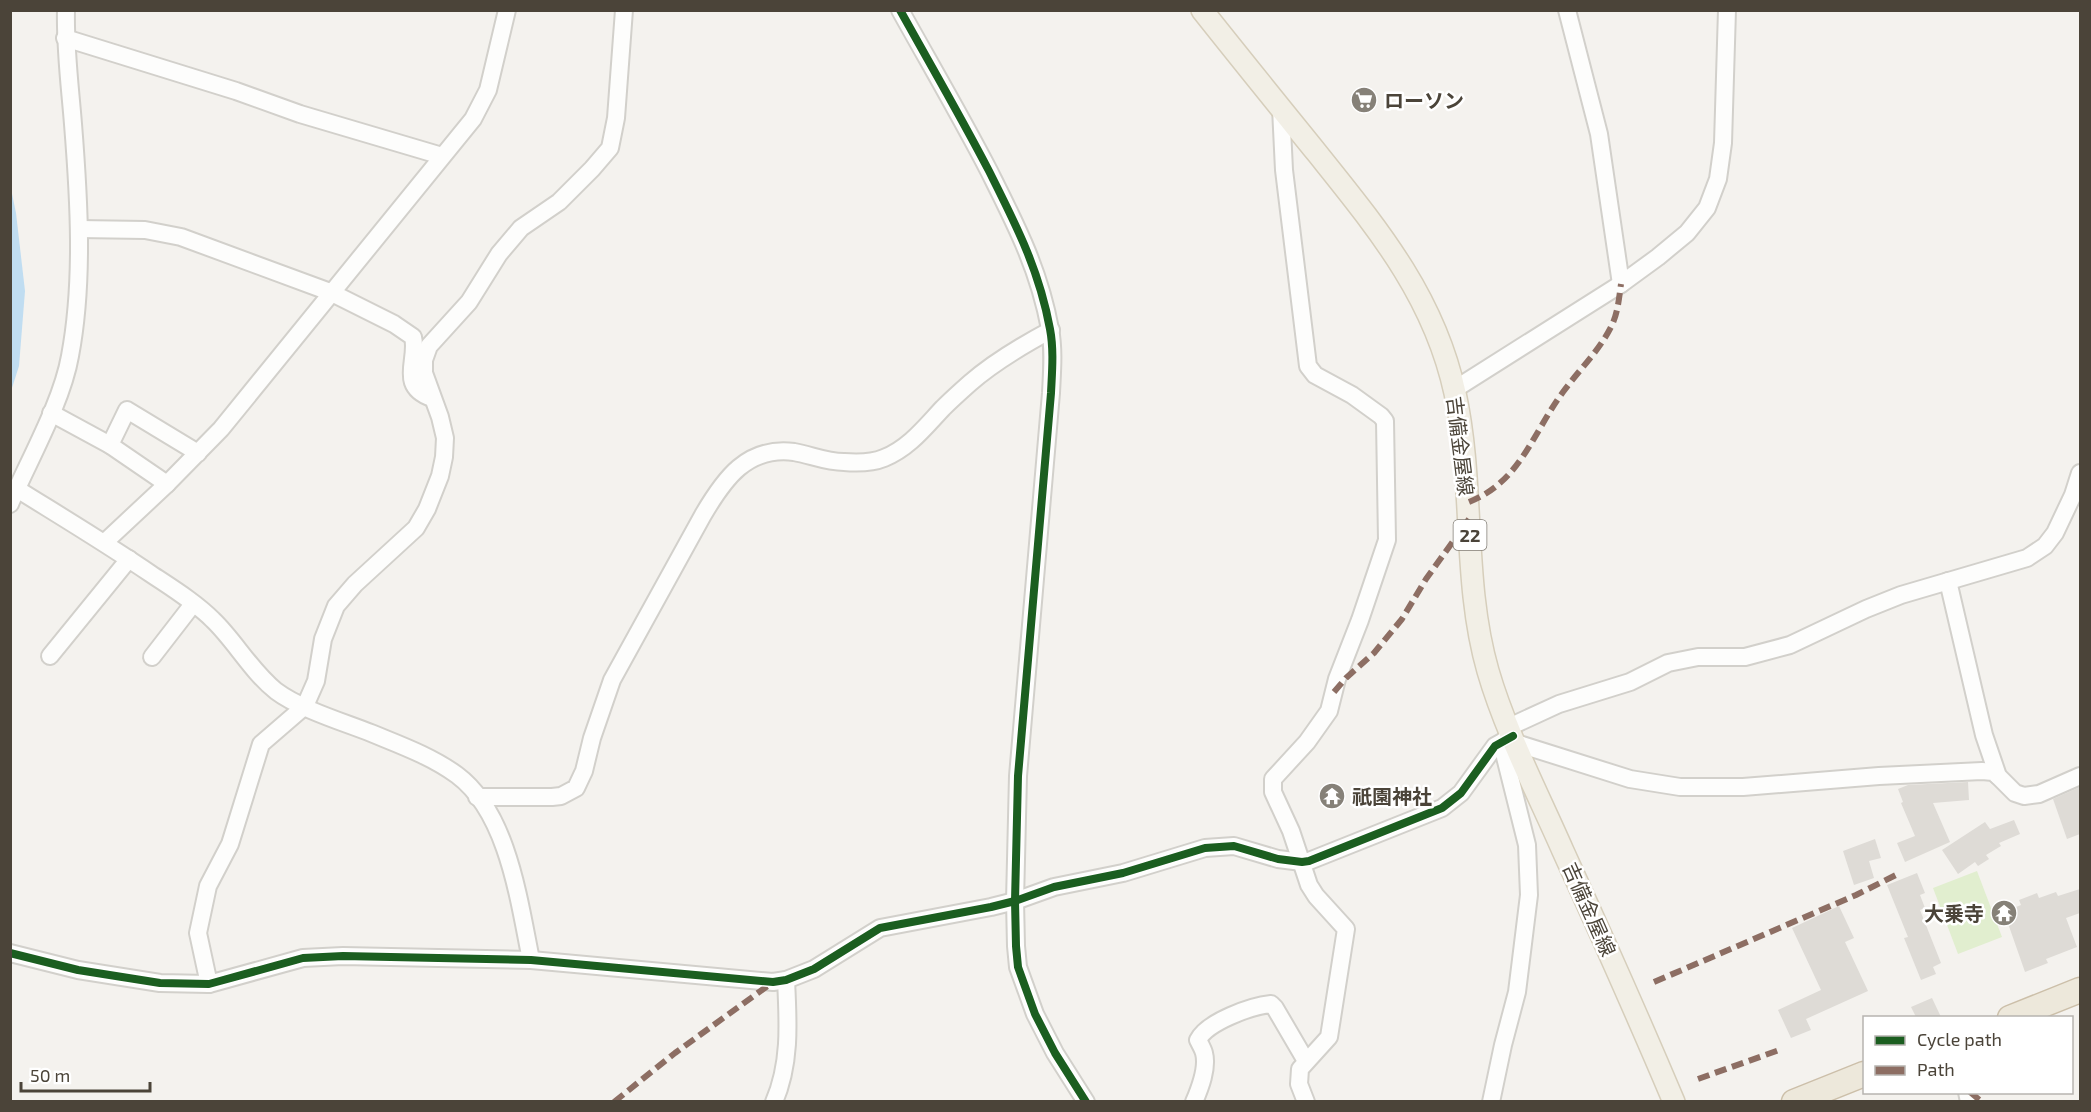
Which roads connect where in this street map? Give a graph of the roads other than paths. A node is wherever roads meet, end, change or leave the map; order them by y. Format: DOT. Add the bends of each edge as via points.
graph roads {
  1 [pos="66,10"];
  2 [pos="507,10"];
  3 [pos="624,10"];
  4 [pos="900,10"];
  5 [pos="1202,10"];
  6 [pos="1567,10"];
  7 [pos="1727,10"];
  8 [pos="65,39"];
  9 [pos="1281,108"];
  10 [pos="442,156"];
  11 [pos="79,229"];
  12 [pos="1621,284"];
  13 [pos="330,292"];
  14 [pos="1051,330"];
  15 [pos="1455,389"];
  16 [pos="432,398"];
  17 [pos="51,413"];
  18 [pos="110,445"];
  19 [pos="198,453"];
  20 [pos="2080,473"];
  21 [pos="167,484"];
  22 [pos="14,497"];
  23 [pos="105,543"];
  24 [pos="129,559"];
  25 [pos="1948,581"];
  26 [pos="194,604"];
  27 [pos="50,656"];
  28 [pos="152,657"];
  29 [pos="305,706"];
  30 [pos="1511,736"];
  31 [pos="1998,776"];
  32 [pos="2080,776"];
  33 [pos="477,797"];
  34 [pos="1302,862"];
  35 [pos="1015,901"];
  36 [pos="10,953"];
  37 [pos="531,960"];
  38 [pos="786,980"];
  39 [pos="209,984"];
  40 [pos="2080,990"];
  41 [pos="2013,1016"];
  42 [pos="1306,1061"];
  43 [pos="1863,1074"];
  44 [pos="774,1101"];
  45 [pos="1086,1101"];
  46 [pos="1194,1101"];
  47 [pos="1306,1101"];
  48 [pos="1491,1101"];
  49 [pos="1674,1101"];
  50 [pos="1794,1101"];
  1 -- 8 [label="street"];
  2 -- 10 [label="street" via="488,90 473,119"];
  3 -- 16 [label="street" via="610,148 559,202 521,228 499,254 469,302 429,346 423,367"];
  4 -- 14 [label="street" via="1021,234 1039,280"];
  5 -- 9 [label="main road, 吉備金屋線 / 22"];
  6 -- 12 [label="street" via="1599,134"];
  7 -- 12 [label="street" via="1723,143 1718,179 1707,208 1687,233"];
  8 -- 10 [label="street"];
  8 -- 11 [label="street"];
  9 -- 15 [label="main road, 吉備金屋線 / 22" via="1406,270 1431,321"];
  9 -- 34 [label="street" via="1284,170 1308,366 1315,375 1381,416 1386,427 1387,540 1329,711 1272,784"];
  10 -- 13 [label="street"];
  11 -- 13 [label="street" via="145,230 181,237"];
  11 -- 17 [label="street" via="77,307 70,358"];
  12 -- 15 [label="street"];
  13 -- 16 [label="street" via="413,337 414,385"];
  13 -- 19 [label="street"];
  14 -- 33 [label="street" via="973,380 912,441 883,458 837,462 780,452 767,453 737,467 716,492 612,680 576,788 552,797"];
  14 -- 35 [label="street" via="1051,393 1018,776"];
  15 -- 30 [label="main road, 吉備金屋線 / 22" via="1463,438 1479,633"];
  16 -- 29 [label="street" via="445,447 440,476 427,509 416,528 336,606 323,639 316,681"];
  17 -- 18 [label="street"];
  17 -- 22 [label="street"];
  18 -- 19 [label="street" via="127,410"];
  18 -- 21 [label="street"];
  19 -- 21 [label="street"];
  20 -- 25 [label="street" via="2055,533 2040,550 2016,562"];
  21 -- 23 [label="street"];
  22 -- 23 [label="street"];
  23 -- 24 [label="street"];
  24 -- 26 [label="street"];
  24 -- 27 [label="street"];
  25 -- 30 [label="street" via="1866,609 1790,645 1745,657 1698,657 1668,663 1630,682 1559,704"];
  25 -- 31 [label="street" via="1984,735"];
  26 -- 28 [label="street"];
  26 -- 29 [label="street" via="276,691"];
  29 -- 33 [label="street" via="423,754 457,775"];
  29 -- 39 [label="street" via="261,744 230,844 208,886 198,933"];
  30 -- 31 [label="street" via="1630,780 1680,787 1743,787 1982,771"];
  30 -- 34 [label="street" via="1495,746 1461,793 1442,808"];
  30 -- 48 [label="street" via="1505,757 1527,845 1529,895 1517,992"];
  30 -- 49 [label="main road, 吉備金屋線 / 22"];
  31 -- 32 [label="street" via="2015,793 2024,796 2039,794"];
  33 -- 37 [label="street" via="494,822 512,867"];
  34 -- 35 [label="street" via="1234,846 1213,847 1123,873 1054,887"];
  34 -- 42 [label="street" via="1316,896 1346,929 1331,1029 1324,1043"];
  35 -- 38 [label="street" via="880,928 814,969"];
  35 -- 45 [label="street" via="1018,967 1023,985 1055,1053"];
  36 -- 39 [label="street" via="160,983"];
  37 -- 38 [label="street" via="772,982"];
  37 -- 39 [label="street" via="303,957"];
  38 -- 44 [label="street" via="788,1040"];
  40 -- 41 [label="highway"];
  42 -- 46 [label="street" via="1275,1008 1270,1004 1252,1008 1230,1016 1201,1035 1198,1040 1205,1065"];
  42 -- 47 [label="street" via="1298,1076"];
  43 -- 50 [label="highway"];
}
